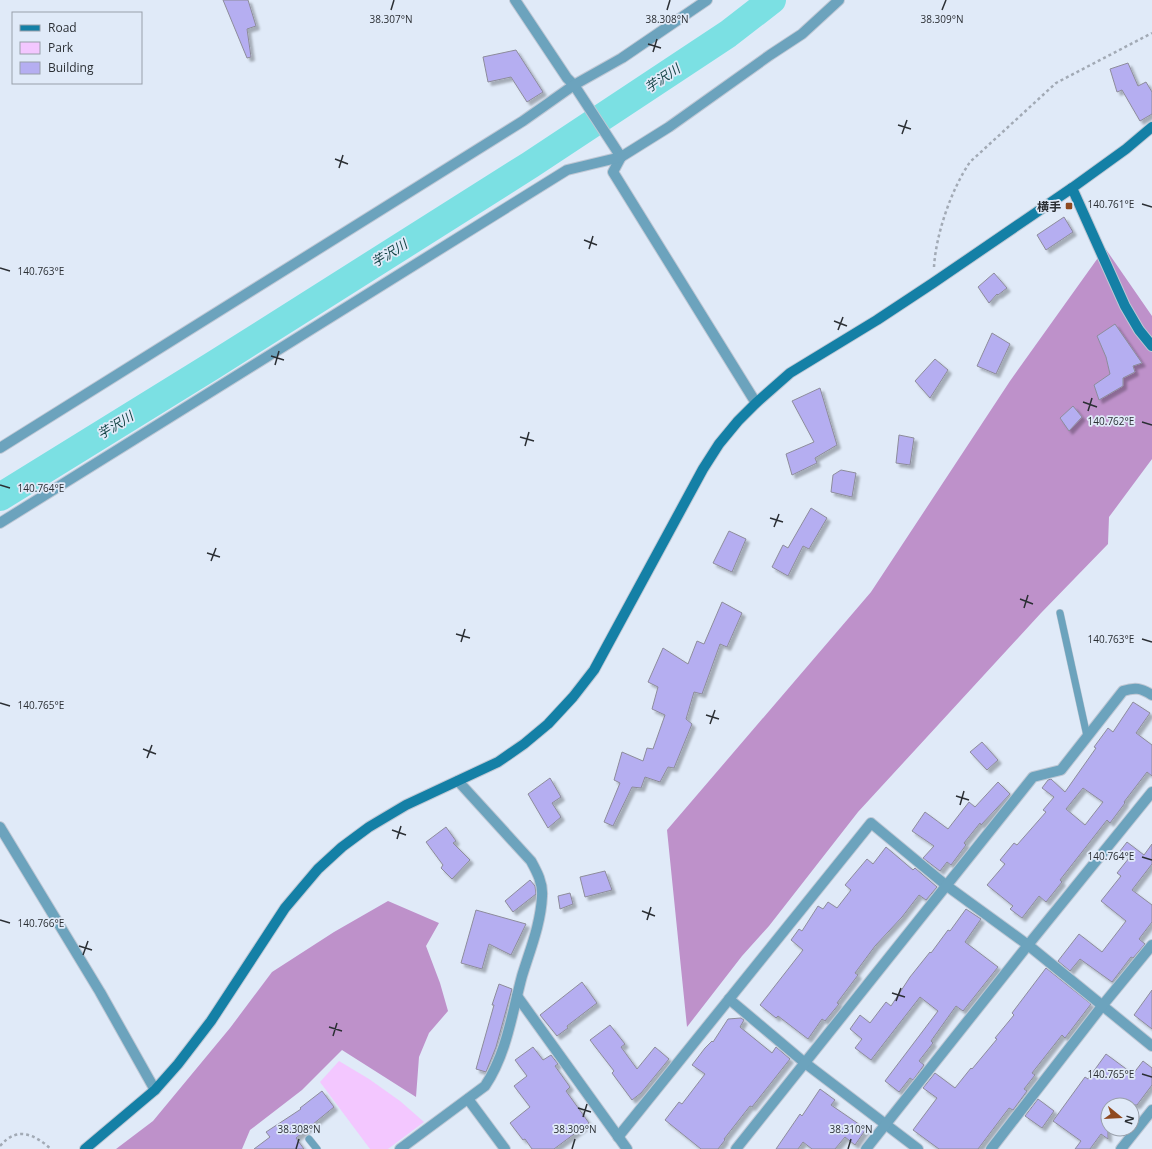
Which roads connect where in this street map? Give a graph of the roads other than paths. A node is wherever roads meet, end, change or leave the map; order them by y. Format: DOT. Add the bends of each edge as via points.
graph roads {
  1 [pos="515,0"];
  2 [pos="707,0"];
  3 [pos="839,0"];
  4 [pos="574,85"];
  5 [pos="1152,127"];
  6 [pos="621,157"];
  7 [pos="1072,188"];
  8 [pos="1152,346"];
  9 [pos="756,403"];
  10 [pos="0,448"];
  11 [pos="0,523"];
  12 [pos="1060,613"];
  13 [pos="1152,695"];
  14 [pos="1087,736"];
  15 [pos="458,781"];
  16 [pos="1152,792"];
  17 [pos="0,827"];
  18 [pos="947,886"];
  19 [pos="1028,945"];
  20 [pos="1152,945"];
  21 [pos="517,996"];
  22 [pos="729,999"];
  23 [pos="1102,1006"];
  24 [pos="1152,1046"];
  25 [pos="805,1063"];
  26 [pos="155,1090"];
  27 [pos="468,1098"];
  28 [pos="1152,1110"];
  29 [pos="886,1124"];
  30 [pos="618,1137"];
  31 [pos="309,1139"];
  32 [pos="85,1149"];
  33 [pos="317,1149"];
  34 [pos="400,1149"];
  35 [pos="505,1149"];
  36 [pos="627,1149"];
  37 [pos="736,1149"];
  38 [pos="866,1149"];
  39 [pos="918,1149"];
  40 [pos="991,1149"];
  41 [pos="1121,1149"];
  1 -- 4 [label="street"];
  2 -- 4 [label="street" via="622,58"];
  3 -- 6 [label="street" via="802,34 669,127"];
  4 -- 6 [label="street"];
  4 -- 10 [label="street" via="523,121"];
  5 -- 7 [label="street"];
  6 -- 9 [label="street" via="613,172"];
  6 -- 11 [label="street" via="567,170"];
  7 -- 8 [label="street" via="1125,306"];
  7 -- 9 [label="street" via="877,320 790,373"];
  9 -- 15 [label="street" via="719,444 703,469 594,670 573,697 548,724 524,744 498,762"];
  12 -- 14 [label="lane"];
  13 -- 14 [label="street" via="1134,688 1123,691"];
  14 -- 18 [label="street" via="1061,770 1033,776"];
  15 -- 21 [label="street" via="531,861 539,876 542,894 540,912"];
  15 -- 26 [label="street" via="369,826 318,869 285,908 211,1021"];
  16 -- 19 [label="street"];
  17 -- 26 [label="street" via="100,992"];
  18 -- 19 [label="street"];
  18 -- 22 [label="street" via="871,823"];
  18 -- 25 [label="street"];
  19 -- 23 [label="street"];
  19 -- 29 [label="street"];
  20 -- 23 [label="street"];
  21 -- 27 [label="street" via="495,1072 485,1086"];
  21 -- 30 [label="street"];
  22 -- 25 [label="street"];
  22 -- 30 [label="street"];
  23 -- 24 [label="street"];
  23 -- 40 [label="street"];
  25 -- 29 [label="street"];
  25 -- 37 [label="street"];
  26 -- 32 [label="street"];
  27 -- 34 [label="street"];
  27 -- 35 [label="street"];
  28 -- 41 [label="street"];
  29 -- 38 [label="street"];
  29 -- 39 [label="street"];
  30 -- 36 [label="street"];
  31 -- 33 [label="lane"];
}
